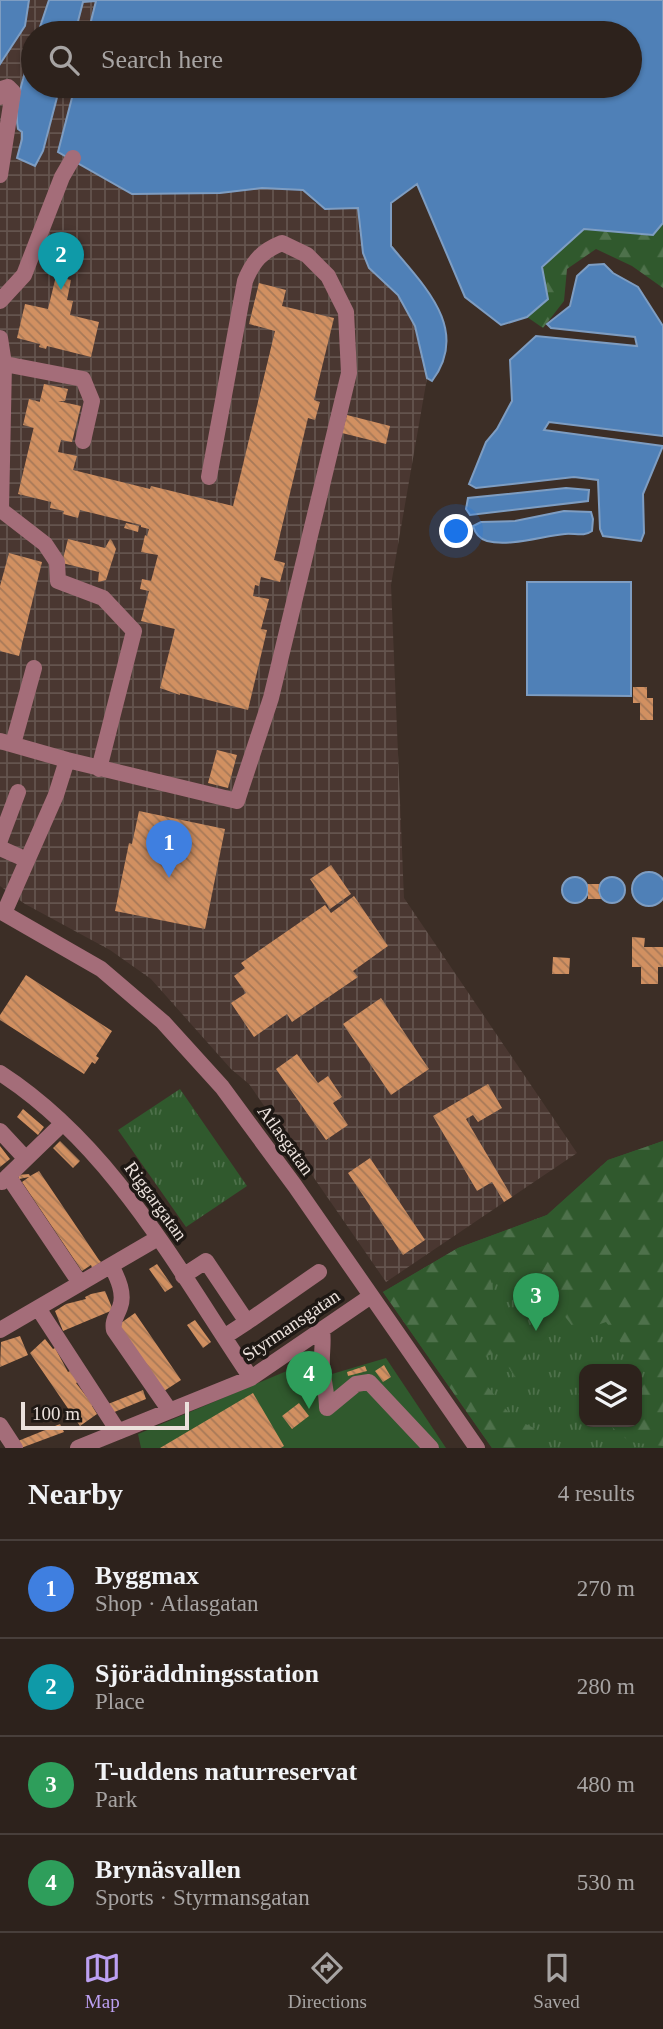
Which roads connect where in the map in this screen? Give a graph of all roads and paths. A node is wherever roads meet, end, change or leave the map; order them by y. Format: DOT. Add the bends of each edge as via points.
graph roads {
  1 [pos="0,97"];
  2 [pos="74,158"];
  3 [pos="0,175"];
  4 [pos="0,301"];
  5 [pos="0,338"];
  6 [pos="2,363"];
  7 [pos="83,441"];
  8 [pos="209,477"];
  9 [pos="34,668"];
  10 [pos="6,742"];
  11 [pos="67,760"];
  12 [pos="99,769"];
  13 [pos="18,792"];
  14 [pos="0,840"];
  15 [pos="0,848"];
  16 [pos="27,860"];
  17 [pos="2,912"];
  18 [pos="2,1078"];
  19 [pos="63,1123"];
  20 [pos="0,1132"];
  21 [pos="26,1159"];
  22 [pos="4,1180"];
  23 [pos="159,1238"];
  24 [pos="112,1267"];
  25 [pos="319,1272"];
  26 [pos="183,1276"];
  27 [pos="80,1283"];
  28 [pos="371,1296"];
  29 [pos="38,1308"];
  30 [pos="247,1322"];
  31 [pos="0,1329"];
  32 [pos="322,1330"];
  33 [pos="224,1337"];
  34 [pos="251,1378"];
  35 [pos="170,1411"];
  36 [pos="0,1425"];
  37 [pos="118,1431"];
  38 [pos="15,1448"];
  39 [pos="78,1448"];
  40 [pos="431,1448"];
  41 [pos="477,1448"];
  1 -- 3 [label="street" via="10,113"];
  2 -- 4 [label="street" via="62,177 24,275"];
  5 -- 6 [label="street"];
  6 -- 7 [label="street" via="83,379 92,401"];
  6 -- 12 [label="street" via="1,510 45,544 57,562 58,581 103,598 134,631"];
  8 -- 12 [label="street" via="245,281 252,263 266,249 282,243 307,255 328,276 345,312 349,373 271,698 237,801"];
  9 -- 10 [label="street"];
  10 -- 11 [label="street"];
  11 -- 12 [label="street"];
  11 -- 16 [label="street, Atlasgatan"];
  13 -- 14 [label="street"];
  15 -- 16 [label="street"];
  16 -- 17 [label="street, Atlasgatan"];
  17 -- 28 [label="street, Atlasgatan" via="101,969 163,1022 222,1087"];
  18 -- 19 [label="street, Riggargatan"];
  19 -- 21 [label="street"];
  19 -- 23 [label="street, Riggargatan" via="102,1163"];
  20 -- 21 [label="street"];
  21 -- 22 [label="street"];
  22 -- 27 [label="street"];
  23 -- 24 [label="street"];
  23 -- 26 [label="street, Riggargatan"];
  24 -- 27 [label="street"];
  24 -- 35 [label="street" via="122,1300 114,1330"];
  25 -- 30 [label="street"];
  26 -- 30 [label="street" via="206,1261"];
  26 -- 33 [label="street, Riggargatan"];
  27 -- 29 [label="street"];
  28 -- 32 [label="street, Styrmansgatan"];
  28 -- 41 [label="street, Atlasgatan"];
  29 -- 31 [label="street"];
  29 -- 37 [label="street"];
  30 -- 33 [label="street"];
  32 -- 34 [label="street, Styrmansgatan"];
  32 -- 40 [label="street" via="327,1408 356,1384 369,1382"];
  33 -- 34 [label="street, Riggargatan"];
  34 -- 35 [label="street, Styrmansgatan"];
  35 -- 37 [label="street, Styrmansgatan"];
  36 -- 38 [label="street"];
  37 -- 39 [label="street, Styrmansgatan"];
}
